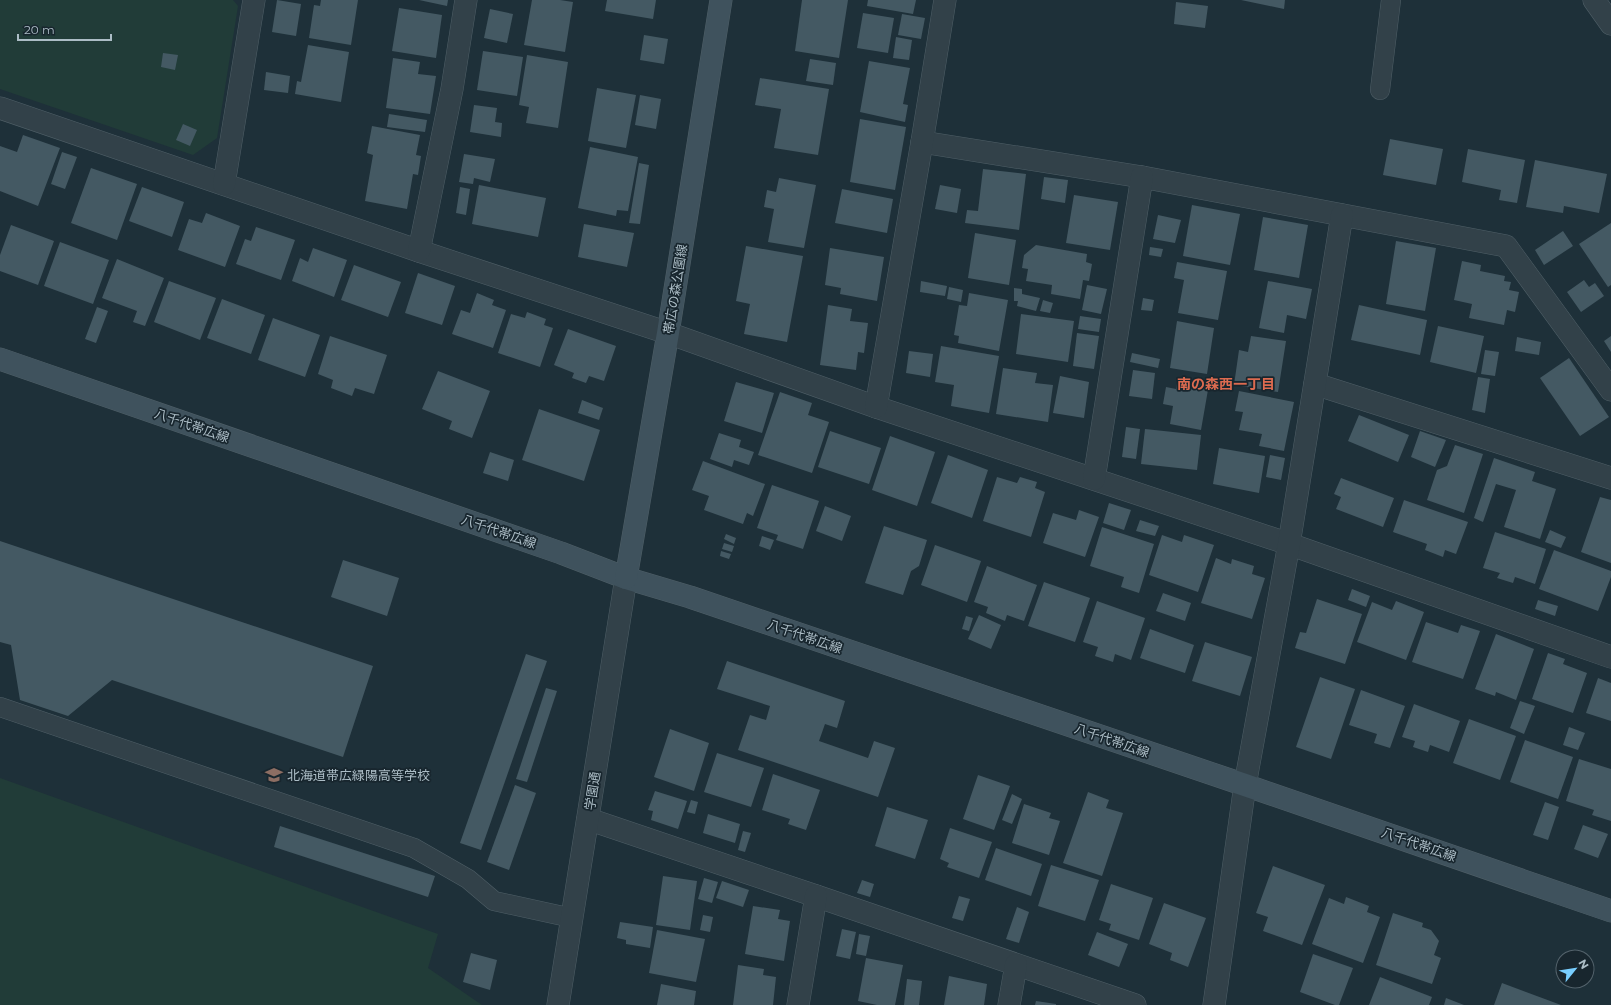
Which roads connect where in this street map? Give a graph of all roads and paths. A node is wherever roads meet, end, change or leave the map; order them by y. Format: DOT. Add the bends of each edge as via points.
graph roads {
  1 [pos="254,0"];
  2 [pos="466,0"];
  3 [pos="721,0"];
  4 [pos="945,0"];
  5 [pos="1391,0"];
  6 [pos="1594,0"];
  7 [pos="1611,24"];
  8 [pos="1380,90"];
  9 [pos="0,108"];
  10 [pos="922,142"];
  11 [pos="1142,178"];
  12 [pos="224,184"];
  13 [pos="1342,215"];
  14 [pos="419,251"];
  15 [pos="668,333"];
  16 [pos="0,359"];
  17 [pos="1315,384"];
  18 [pos="1611,390"];
  19 [pos="876,407"];
  20 [pos="1611,478"];
  21 [pos="1094,479"];
  22 [pos="1289,544"];
  23 [pos="626,578"];
  24 [pos="1611,657"];
  25 [pos="0,707"];
  26 [pos="1245,785"];
  27 [pos="588,819"];
  28 [pos="816,896"];
  29 [pos="1611,911"];
  30 [pos="572,918"];
  31 [pos="1016,965"];
  32 [pos="558,1005"];
  33 [pos="798,1005"];
  34 [pos="1009,1005"];
  35 [pos="1135,1005"];
  36 [pos="1214,1005"];
  1 -- 12 [label="street"];
  2 -- 14 [label="street" via="452,89"];
  3 -- 15 [label="main road, 帯広の森公園線"];
  4 -- 10 [label="street"];
  5 -- 8 [label="lane"];
  6 -- 7 [label="street"];
  9 -- 12 [label="street"];
  10 -- 11 [label="street"];
  10 -- 19 [label="street"];
  11 -- 13 [label="street"];
  11 -- 21 [label="street"];
  12 -- 14 [label="street"];
  13 -- 17 [label="street"];
  13 -- 18 [label="street" via="1506,246"];
  14 -- 15 [label="street"];
  15 -- 19 [label="street"];
  15 -- 23 [label="main road, 帯広の森公園線"];
  16 -- 23 [label="main road, 八千代帯広線" via="554,550"];
  17 -- 20 [label="street"];
  17 -- 22 [label="street"];
  19 -- 21 [label="street"];
  21 -- 22 [label="street"];
  22 -- 24 [label="street"];
  22 -- 26 [label="street"];
  23 -- 26 [label="main road, 八千代帯広線" via="690,597"];
  23 -- 27 [label="street, 学園通"];
  25 -- 30 [label="lane" via="414,848 468,879 494,901"];
  26 -- 29 [label="main road, 八千代帯広線"];
  26 -- 36 [label="street"];
  27 -- 28 [label="street"];
  27 -- 30 [label="street, 学園通"];
  28 -- 31 [label="street"];
  28 -- 33 [label="street"];
  30 -- 32 [label="street, 学園通"];
  31 -- 34 [label="street"];
  31 -- 35 [label="street"];
}
